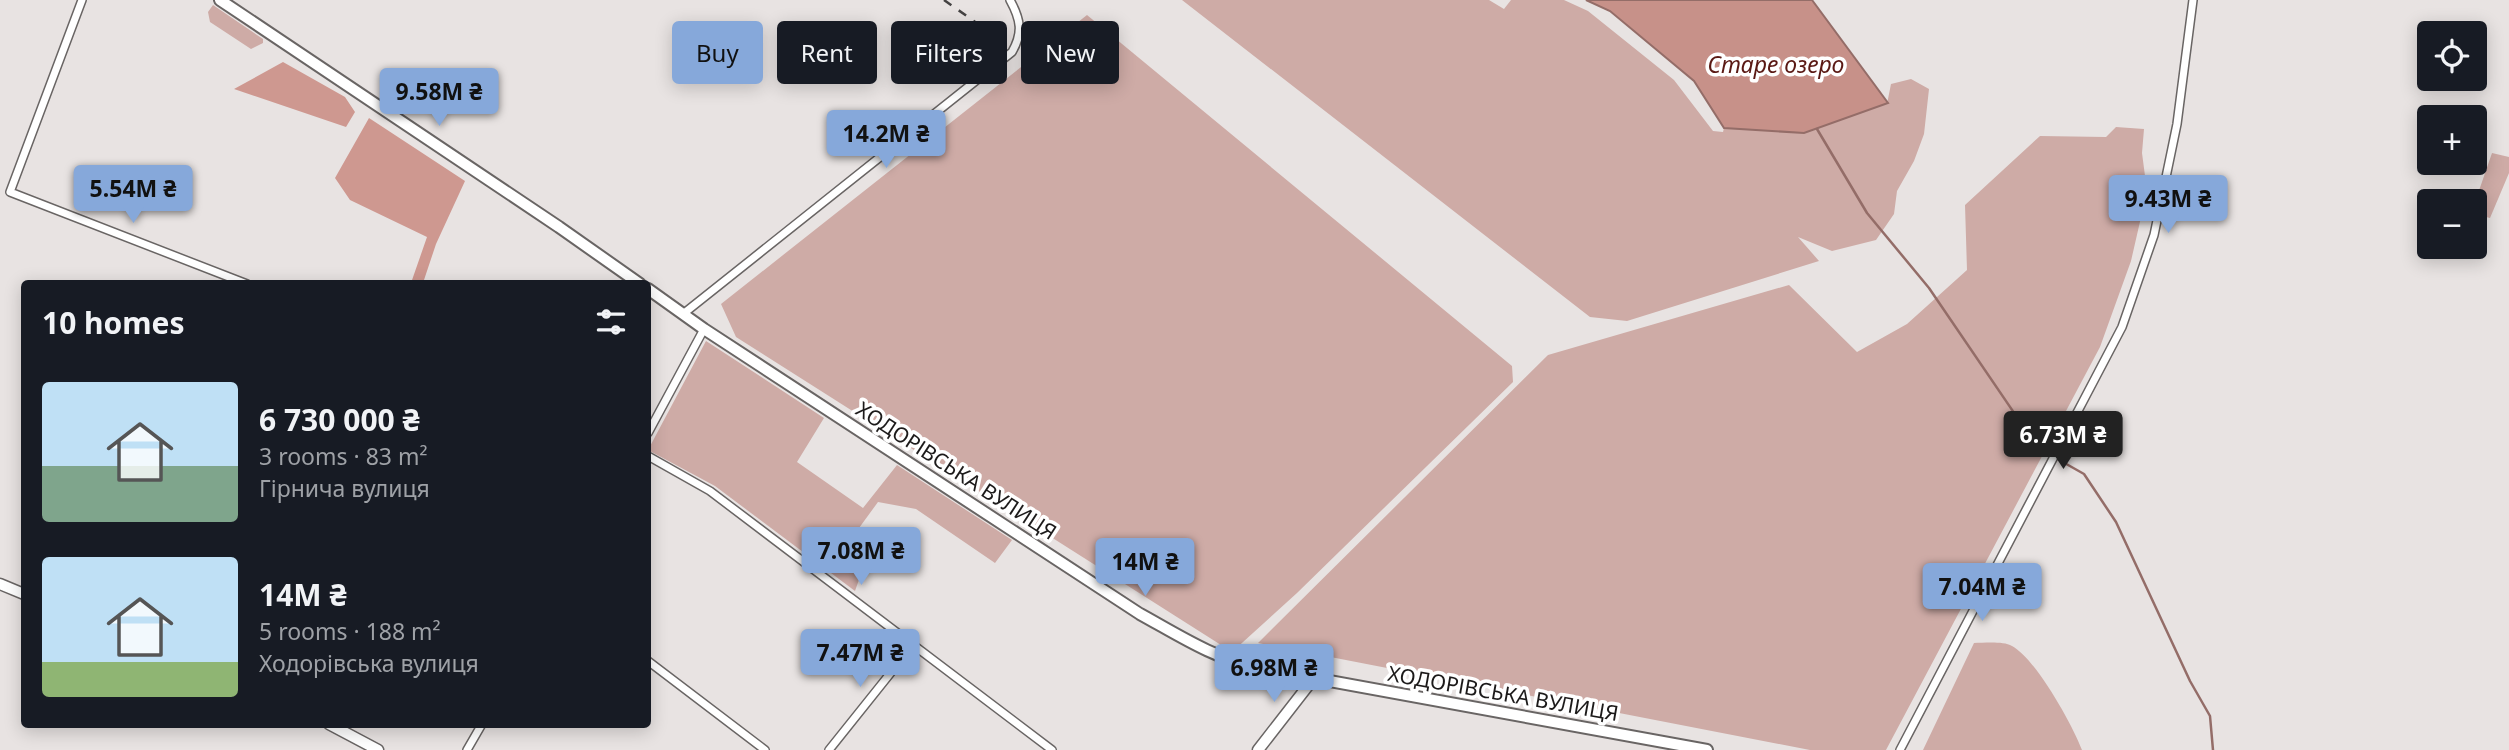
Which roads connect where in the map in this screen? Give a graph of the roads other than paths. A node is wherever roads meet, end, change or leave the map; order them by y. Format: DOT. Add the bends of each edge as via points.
graph roads {
  1 [pos="82,0"];
  2 [pos="220,0"];
  3 [pos="1010,0"];
  4 [pos="2193,0"];
  5 [pos="237,280"];
  6 [pos="634,280"];
  7 [pos="651,291"];
  8 [pos="683,314"];
  9 [pos="704,329"];
  10 [pos="651,427"];
  11 [pos="651,458"];
  12 [pos="0,584"];
  13 [pos="21,593"];
  14 [pos="913,645"];
  15 [pos="651,663"];
  16 [pos="1314,678"];
  17 [pos="337,728"];
  18 [pos="480,728"];
  19 [pos="378,750"];
  20 [pos="467,750"];
  21 [pos="765,750"];
  22 [pos="829,750"];
  23 [pos="1052,750"];
  24 [pos="1258,750"];
  25 [pos="1707,750"];
  26 [pos="1899,750"];
  1 -- 5 [label="street" via="10,192"];
  2 -- 6 [label="main road"];
  3 -- 8 [label="street" via="1020,25 1020,38 1012,52"];
  4 -- 26 [label="street" via="2177,124 2154,235 2122,327"];
  7 -- 8 [label="main road, ХОДОРІВСЬКА ВУЛИЦЯ"];
  8 -- 9 [label="main road, ХОДОРІВСЬКА ВУЛИЦЯ"];
  9 -- 10 [label="street"];
  9 -- 16 [label="main road, ХОДОРІВСЬКА ВУЛИЦЯ" via="1140,614 1230,662"];
  11 -- 14 [label="street" via="710,491"];
  12 -- 13 [label="street"];
  14 -- 22 [label="street"];
  14 -- 23 [label="street"];
  15 -- 21 [label="street"];
  16 -- 24 [label="street"];
  16 -- 25 [label="main road, ХОДОРІВСЬКА ВУЛИЦЯ"];
  17 -- 19 [label="street"];
  18 -- 20 [label="street"];
}
